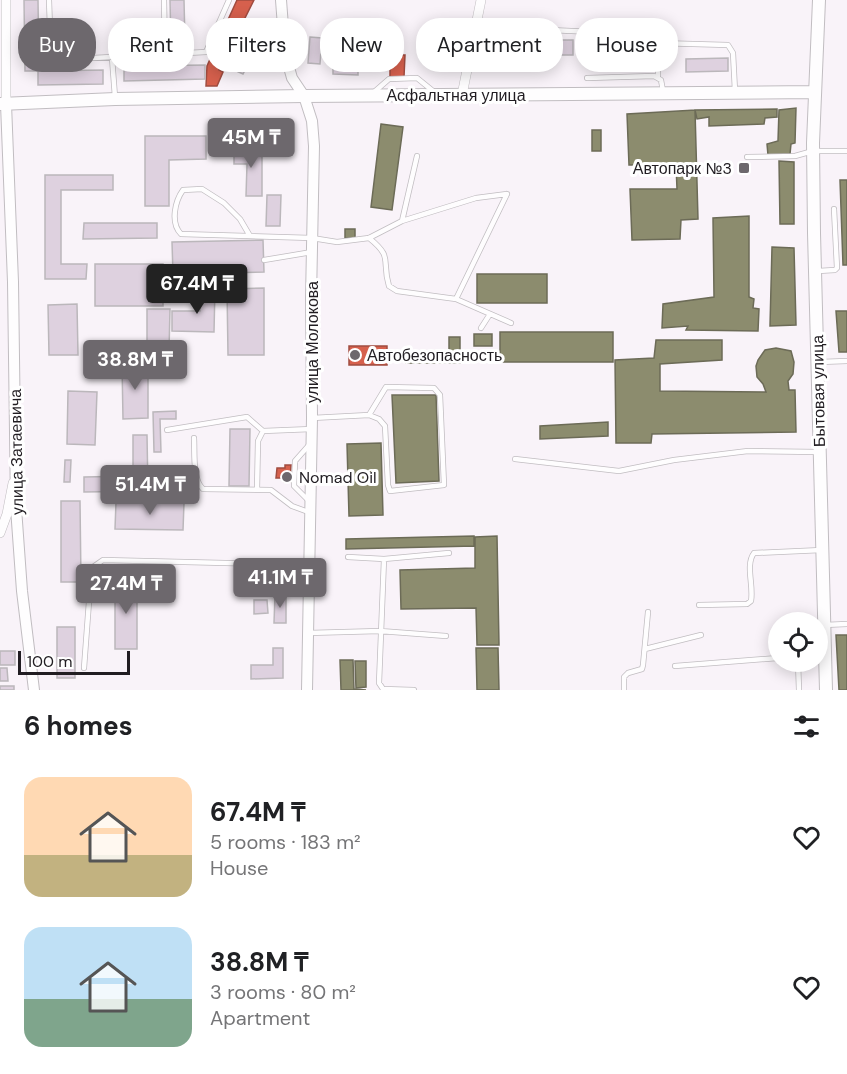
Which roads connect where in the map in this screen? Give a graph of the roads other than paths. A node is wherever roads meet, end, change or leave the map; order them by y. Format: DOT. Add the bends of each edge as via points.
graph roads {
  1 [pos="6,0"];
  2 [pos="50,0"];
  3 [pos="164,0"];
  4 [pos="229,0"];
  5 [pos="281,0"];
  6 [pos="481,0"];
  7 [pos="819,0"];
  8 [pos="164,18"];
  9 [pos="678,44"];
  10 [pos="194,53"];
  11 [pos="108,58"];
  12 [pos="113,72"];
  13 [pos="658,72"];
  14 [pos="658,76"];
  15 [pos="586,78"];
  16 [pos="815,92"];
  17 [pos="735,93"];
  18 [pos="664,94"];
  19 [pos="462,95"];
  20 [pos="304,96"];
  21 [pos="115,99"];
  22 [pos="3,104"];
  23 [pos="813,151"];
  24 [pos="847,151"];
  25 [pos="417,156"];
  26 [pos="747,157"];
  27 [pos="834,209"];
  28 [pos="402,221"];
  29 [pos="250,236"];
  30 [pos="312,238"];
  31 [pos="369,238"];
  32 [pos="312,252"];
  33 [pos="264,260"];
  34 [pos="815,271"];
  35 [pos="456,299"];
  36 [pos="490,314"];
  37 [pos="511,323"];
  38 [pos="481,328"];
  39 [pos="847,361"];
  40 [pos="817,363"];
  41 [pos="369,415"];
  42 [pos="312,423"];
  43 [pos="167,430"];
  44 [pos="263,431"];
  45 [pos="195,438"];
  46 [pos="312,442"];
  47 [pos="819,452"];
  48 [pos="515,459"];
  49 [pos="16,462"];
  50 [pos="256,490"];
  51 [pos="311,508"];
  52 [pos="0,533"];
  53 [pos="822,550"];
  54 [pos="449,553"];
  55 [pos="348,557"];
  56 [pos="384,559"];
  57 [pos="309,565"];
  58 [pos="699,605"];
  59 [pos="648,612"];
  60 [pos="824,612"];
  61 [pos="847,624"];
  62 [pos="828,625"];
  63 [pos="380,632"];
  64 [pos="308,633"];
  65 [pos="701,635"];
  66 [pos="446,636"];
  67 [pos="645,649"];
  68 [pos="768,659"];
  69 [pos="675,666"];
  70 [pos="84,668"];
  71 [pos="798,672"];
  72 [pos="824,672"];
  73 [pos="34,690"];
  74 [pos="307,690"];
  75 [pos="414,690"];
  76 [pos="624,690"];
  77 [pos="799,690"];
  78 [pos="826,690"];
  1 -- 22 [label="street"];
  2 -- 11 [label="lane" via="51,57"];
  3 -- 8 [label="lane"];
  4 -- 10 [label="lane" via="206,52"];
  5 -- 20 [label="street, улица Молокова" via="285,53 292,78"];
  6 -- 19 [label="street"];
  7 -- 16 [label="main road"];
  9 -- 17 [label="lane" via="728,45 733,53"];
  12 -- 21 [label="lane"];
  13 -- 14 [label="lane"];
  14 -- 15 [label="lane"];
  14 -- 18 [label="lane"];
  16 -- 17 [label="main road, Асфальтная улица"];
  16 -- 23 [label="main road, Бытовая улица"];
  17 -- 18 [label="main road, Асфальтная улица"];
  18 -- 19 [label="main road, Асфальтная улица"];
  19 -- 20 [label="main road, Асфальтная улица"];
  20 -- 21 [label="main road, Асфальтная улица"];
  20 -- 30 [label="street, улица Молокова" via="312,120 314,146"];
  21 -- 22 [label="main road, Асфальтная улица"];
  22 -- 49 [label="street, улица Затаевича" via="13,282"];
  23 -- 24 [label="lane"];
  23 -- 26 [label="lane" via="795,156"];
  23 -- 34 [label="main road, Бытовая улица"];
  25 -- 28 [label="lane"];
  27 -- 34 [label="lane" via="837,268"];
  28 -- 31 [label="lane"];
  28 -- 35 [label="lane" via="476,198 507,195"];
  29 -- 29 [label="lane" via="224,203 202,189 183,190 176,199 175,225 180,234"];
  29 -- 30 [label="lane"];
  30 -- 31 [label="lane" via="337,242"];
  30 -- 32 [label="street, улица Молокова"];
  31 -- 35 [label="lane" via="386,257 389,286 397,291"];
  32 -- 33 [label="lane"];
  32 -- 42 [label="street, улица Молокова"];
  34 -- 40 [label="main road, Бытовая улица"];
  35 -- 36 [label="lane"];
  36 -- 37 [label="lane"];
  36 -- 38 [label="lane"];
  39 -- 40 [label="lane"];
  40 -- 47 [label="main road, Бытовая улица"];
  41 -- 41 [label="lane" via="386,387 438,391 444,485 389,490 385,426"];
  41 -- 42 [label="lane"];
  42 -- 44 [label="lane"];
  42 -- 46 [label="street, улица Молокова"];
  43 -- 44 [label="lane" via="247,417"];
  44 -- 50 [label="lane" via="258,441"];
  45 -- 50 [label="lane" via="200,488"];
  46 -- 51 [label="street, улица Молокова"];
  46 -- 51 [label="lane" via="295,461 294,470 294,486"];
  47 -- 48 [label="lane" via="748,451 619,471"];
  47 -- 53 [label="main road, Бытовая улица"];
  49 -- 52 [label="street"];
  49 -- 73 [label="street, улица Затаевича" via="22,591"];
  50 -- 51 [label="lane" via="271,490 292,506"];
  51 -- 57 [label="street, улица Молокова"];
  53 -- 58 [label="lane" via="754,553 750,564 751,601"];
  53 -- 60 [label="main road, Бытовая улица"];
  54 -- 56 [label="lane"];
  55 -- 56 [label="lane"];
  56 -- 63 [label="lane"];
  57 -- 64 [label="street, улица Молокова"];
  57 -- 70 [label="lane" via="103,560 93,567 91,575"];
  59 -- 67 [label="lane"];
  61 -- 62 [label="lane"];
  63 -- 64 [label="lane"];
  63 -- 66 [label="lane"];
  63 -- 75 [label="lane" via="379,683 383,689"];
  64 -- 74 [label="street, улица Молокова"];
  65 -- 67 [label="lane"];
  67 -- 76 [label="lane" via="642,669 624,677"];
  68 -- 69 [label="lane"];
  71 -- 77 [label="lane"];
  72 -- 78 [label="main road, Бытовая улица"];
}
